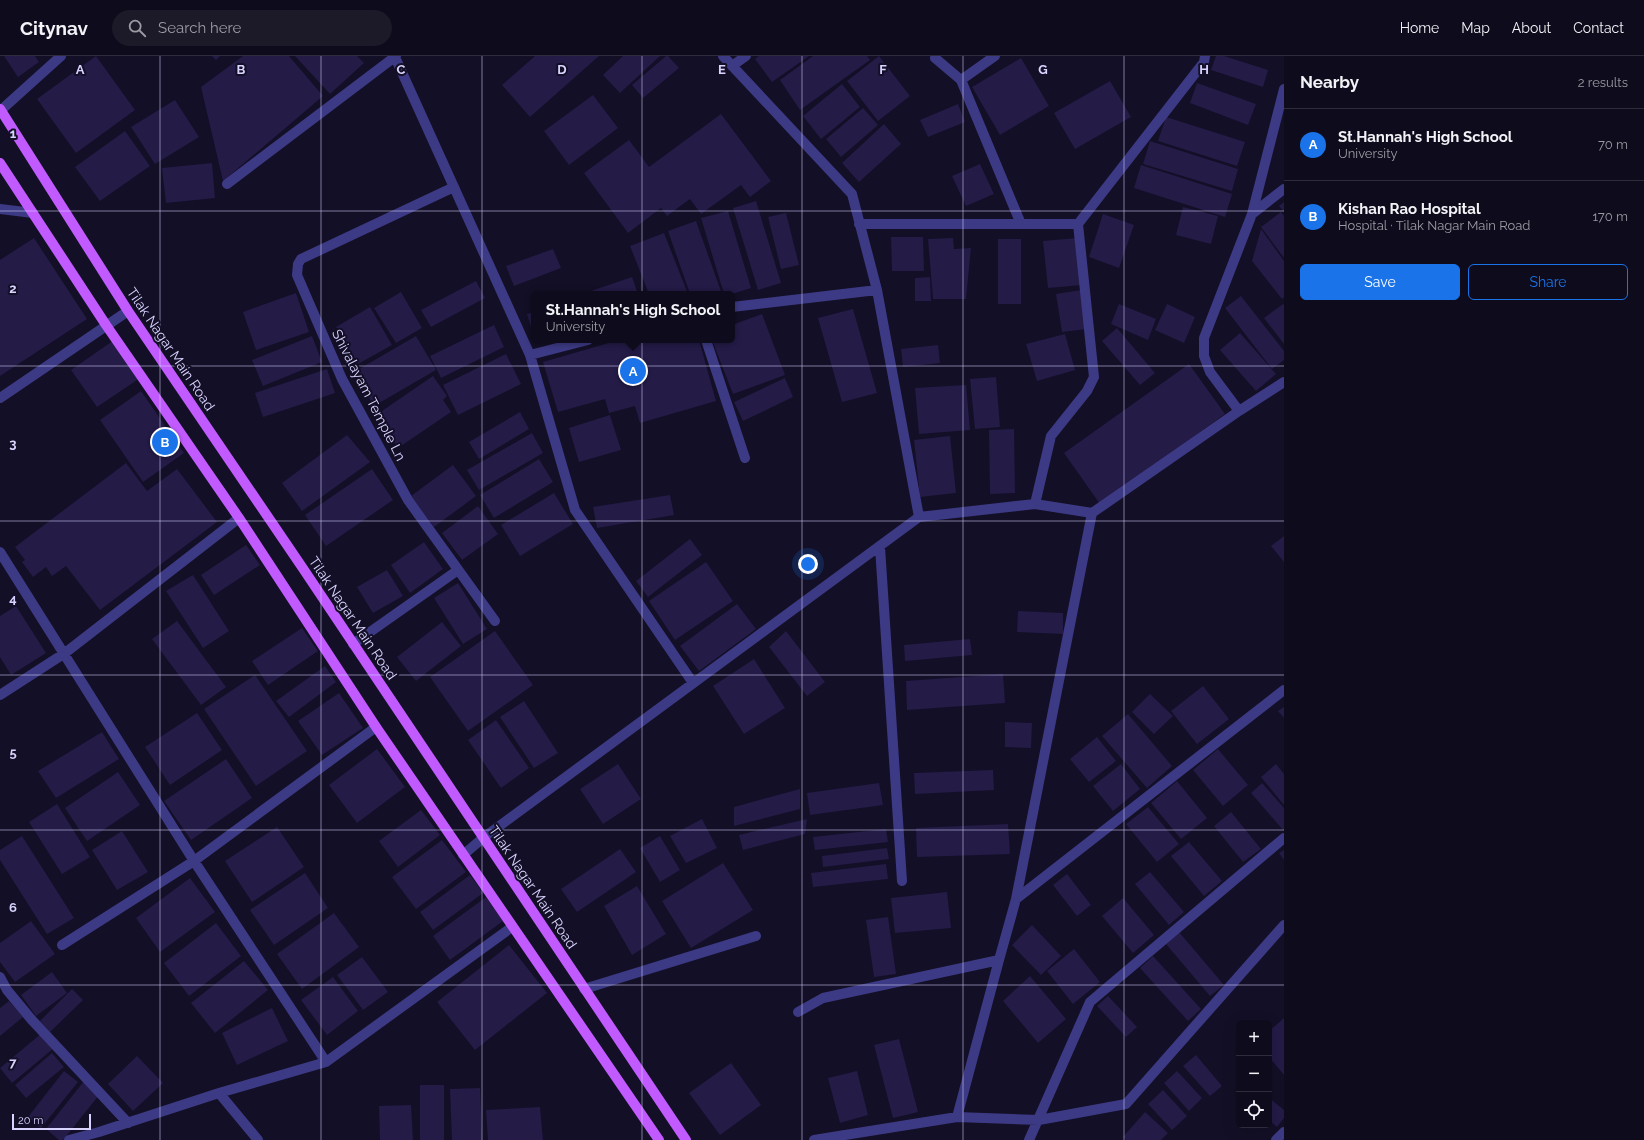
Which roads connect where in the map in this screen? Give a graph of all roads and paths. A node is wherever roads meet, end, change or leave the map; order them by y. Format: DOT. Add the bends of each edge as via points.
graph roads {
  1 [pos="61,56"];
  2 [pos="396,56"];
  3 [pos="724,56"];
  4 [pos="746,56"];
  5 [pos="995,56"];
  6 [pos="1205,56"];
  7 [pos="935,58"];
  8 [pos="732,66"];
  9 [pos="961,80"];
  10 [pos="1284,89"];
  11 [pos="0,110"];
  12 [pos="0,163"];
  13 [pos="227,184"];
  14 [pos="454,187"];
  15 [pos="1284,189"];
  16 [pos="0,208"];
  17 [pos="33,213"];
  18 [pos="1252,214"];
  19 [pos="859,224"];
  20 [pos="1021,224"];
  21 [pos="1078,224"];
  22 [pos="877,290"];
  23 [pos="735,308"];
  24 [pos="128,311"];
  25 [pos="106,325"];
  26 [pos="576,343"];
  27 [pos="707,343"];
  28 [pos="530,355"];
  29 [pos="1284,382"];
  30 [pos="0,398"];
  31 [pos="1239,411"];
  32 [pos="746,458"];
  33 [pos="1035,504"];
  34 [pos="1092,514"];
  35 [pos="919,517"];
  36 [pos="239,518"];
  37 [pos="880,547"];
  38 [pos="0,552"];
  39 [pos="458,570"];
  40 [pos="495,621"];
  41 [pos="353,644"];
  42 [pos="65,653"];
  43 [pos="693,683"];
  44 [pos="1284,690"];
  45 [pos="0,695"];
  46 [pos="376,727"];
  47 [pos="483,838"];
  48 [pos="1284,838"];
  49 [pos="463,855"];
  50 [pos="194,861"];
  51 [pos="902,881"];
  52 [pos="1016,899"];
  53 [pos="1284,925"];
  54 [pos="512,926"];
  55 [pos="756,936"];
  56 [pos="62,945"];
  57 [pos="999,960"];
  58 [pos="0,977"];
  59 [pos="584,989"];
  60 [pos="798,1012"];
  61 [pos="326,1062"];
  62 [pos="219,1093"];
  63 [pos="957,1117"];
  64 [pos="1039,1120"];
  65 [pos="128,1123"];
  66 [pos="1284,1132"];
  67 [pos="102,1136"];
  68 [pos="69,1140"];
  69 [pos="258,1140"];
  70 [pos="659,1140"];
  71 [pos="686,1140"];
  72 [pos="814,1140"];
  73 [pos="1029,1140"];
  74 [pos="1276,1140"];
  1 -- 11 [label="street"];
  2 -- 13 [label="street"];
  2 -- 14 [label="street"];
  3 -- 8 [label="street"];
  4 -- 8 [label="street"];
  5 -- 9 [label="street"];
  6 -- 21 [label="street" via="1204,62"];
  7 -- 9 [label="street"];
  8 -- 19 [label="street" via="852,194"];
  9 -- 20 [label="street"];
  10 -- 18 [label="street"];
  11 -- 24 [label="main road, Tilak Nagar Main Road"];
  12 -- 17 [label="main road"];
  14 -- 28 [label="street"];
  14 -- 39 [label="street, Shivalayam Temple Ln" via="301,259 296,270 342,379 374,440 408,500"];
  15 -- 18 [label="street"];
  16 -- 17 [label="street"];
  17 -- 25 [label="main road"];
  18 -- 31 [label="street" via="1204,338 1204,356 1210,372"];
  19 -- 20 [label="street"];
  19 -- 22 [label="street"];
  20 -- 21 [label="street"];
  21 -- 33 [label="street" via="1094,377 1087,391 1051,436"];
  22 -- 23 [label="street"];
  22 -- 35 [label="street"];
  24 -- 25 [label="street"];
  24 -- 41 [label="main road, Tilak Nagar Main Road"];
  25 -- 30 [label="street"];
  25 -- 36 [label="main road"];
  26 -- 28 [label="street"];
  27 -- 32 [label="street"];
  28 -- 43 [label="street" via="576,510"];
  29 -- 31 [label="street"];
  31 -- 34 [label="street"];
  33 -- 34 [label="street"];
  33 -- 35 [label="street"];
  34 -- 52 [label="street"];
  35 -- 37 [label="street"];
  36 -- 42 [label="street"];
  36 -- 46 [label="main road"];
  37 -- 43 [label="street"];
  37 -- 51 [label="street"];
  38 -- 42 [label="street"];
  39 -- 40 [label="street, Shivalayam Temple Ln"];
  39 -- 41 [label="street"];
  41 -- 47 [label="main road, Tilak Nagar Main Road"];
  42 -- 45 [label="street"];
  42 -- 50 [label="street"];
  43 -- 47 [label="street"];
  44 -- 52 [label="street"];
  46 -- 49 [label="main road"];
  46 -- 50 [label="street"];
  47 -- 49 [label="street"];
  47 -- 59 [label="main road, Tilak Nagar Main Road"];
  48 -- 64 [label="street" via="1090,1002"];
  49 -- 54 [label="main road"];
  50 -- 56 [label="street"];
  50 -- 61 [label="street"];
  52 -- 57 [label="street"];
  53 -- 64 [label="street" via="1126,1104"];
  54 -- 61 [label="street"];
  54 -- 70 [label="main road"];
  55 -- 59 [label="street"];
  57 -- 60 [label="street" via="823,998"];
  57 -- 63 [label="street"];
  58 -- 65 [label="street" via="7,990 31,1019"];
  59 -- 71 [label="main road, Tilak Nagar Main Road"];
  61 -- 62 [label="street"];
  62 -- 65 [label="street"];
  62 -- 69 [label="street"];
  63 -- 64 [label="street"];
  63 -- 72 [label="street"];
  64 -- 73 [label="street"];
  65 -- 67 [label="street"];
  66 -- 74 [label="street"];
  67 -- 68 [label="street"];
}
